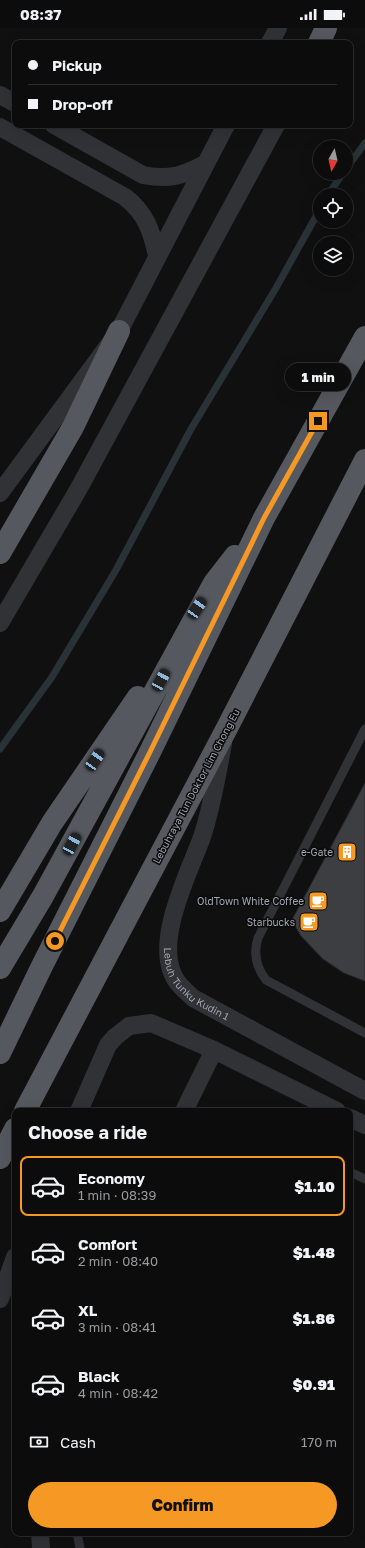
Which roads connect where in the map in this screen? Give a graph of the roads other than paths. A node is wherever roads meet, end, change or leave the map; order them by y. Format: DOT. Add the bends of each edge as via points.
graph roads {
  1 [pos="278,28"];
  2 [pos="326,28"];
  3 [pos="330,28"];
  4 [pos="272,40"];
  5 [pos="321,40"];
  6 [pos="322,40"];
  7 [pos="0,95"];
  8 [pos="12,101"];
  9 [pos="0,127"];
  10 [pos="59,128"];
  11 [pos="224,128"];
  12 [pos="274,128"];
  13 [pos="205,164"];
  14 [pos="158,256"];
  15 [pos="119,331"];
  16 [pos="365,338"];
  17 [pos="365,460"];
  18 [pos="0,493"];
  19 [pos="264,518"];
  20 [pos="0,553"];
  21 [pos="214,583"];
  22 [pos="0,623"];
  23 [pos="227,728"];
  24 [pos="365,729"];
  25 [pos="0,911"];
  26 [pos="0,968"];
  27 [pos="365,1033"];
  28 [pos="214,1050"];
  29 [pos="0,1052"];
  30 [pos="365,1091"];
  31 [pos="27,1108"];
  32 [pos="80,1108"];
  33 [pos="185,1108"];
  34 [pos="331,1108"];
  35 [pos="353,1119"];
  36 [pos="365,1125"];
  37 [pos="12,1135"];
  38 [pos="0,1158"];
  39 [pos="353,1173"];
  40 [pos="365,1179"];
  41 [pos="12,1265"];
  42 [pos="0,1299"];
  43 [pos="40,1536"];
  44 [pos="78,1536"];
  45 [pos="42,1548"];
  46 [pos="80,1548"];
  1 -- 4 [label="street"];
  2 -- 5 [label="highway"];
  3 -- 6 [label="street"];
  7 -- 8 [label="street"];
  9 -- 14 [label="street" via="135,205 148,223"];
  10 -- 13 [label="street" via="143,175 171,178 185,175"];
  11 -- 13 [label="street"];
  12 -- 22 [label="street" via="78,490"];
  13 -- 14 [label="street"];
  14 -- 15 [label="street"];
  15 -- 18 [label="street"];
  15 -- 20 [label="highway" via="73,427"];
  16 -- 19 [label="highway"];
  17 -- 23 [label="highway, Lebuhraya Tun Doktor Lim Chong Eu"];
  19 -- 21 [label="highway"];
  19 -- 29 [label="highway"];
  21 -- 25 [label="highway" via="52,823"];
  21 -- 26 [label="highway" via="43,896"];
  23 -- 30 [label="street, Lebuh Tunku Kudin 1" via="202,835 171,921 171,969 177,982 193,998"];
  23 -- 31 [label="highway, Lebuhraya Tun Doktor Lim Chong Eu"];
  24 -- 27 [label="lane" via="255,947 257,966 266,980"];
  28 -- 32 [label="street" via="151,1023 130,1026 108,1045"];
  28 -- 33 [label="street"];
  28 -- 34 [label="street"];
  35 -- 36 [label="street"];
  37 -- 38 [label="highway"];
  39 -- 40 [label="lane"];
  41 -- 42 [label="street"];
  43 -- 45 [label="street"];
  44 -- 46 [label="lane"];
}
